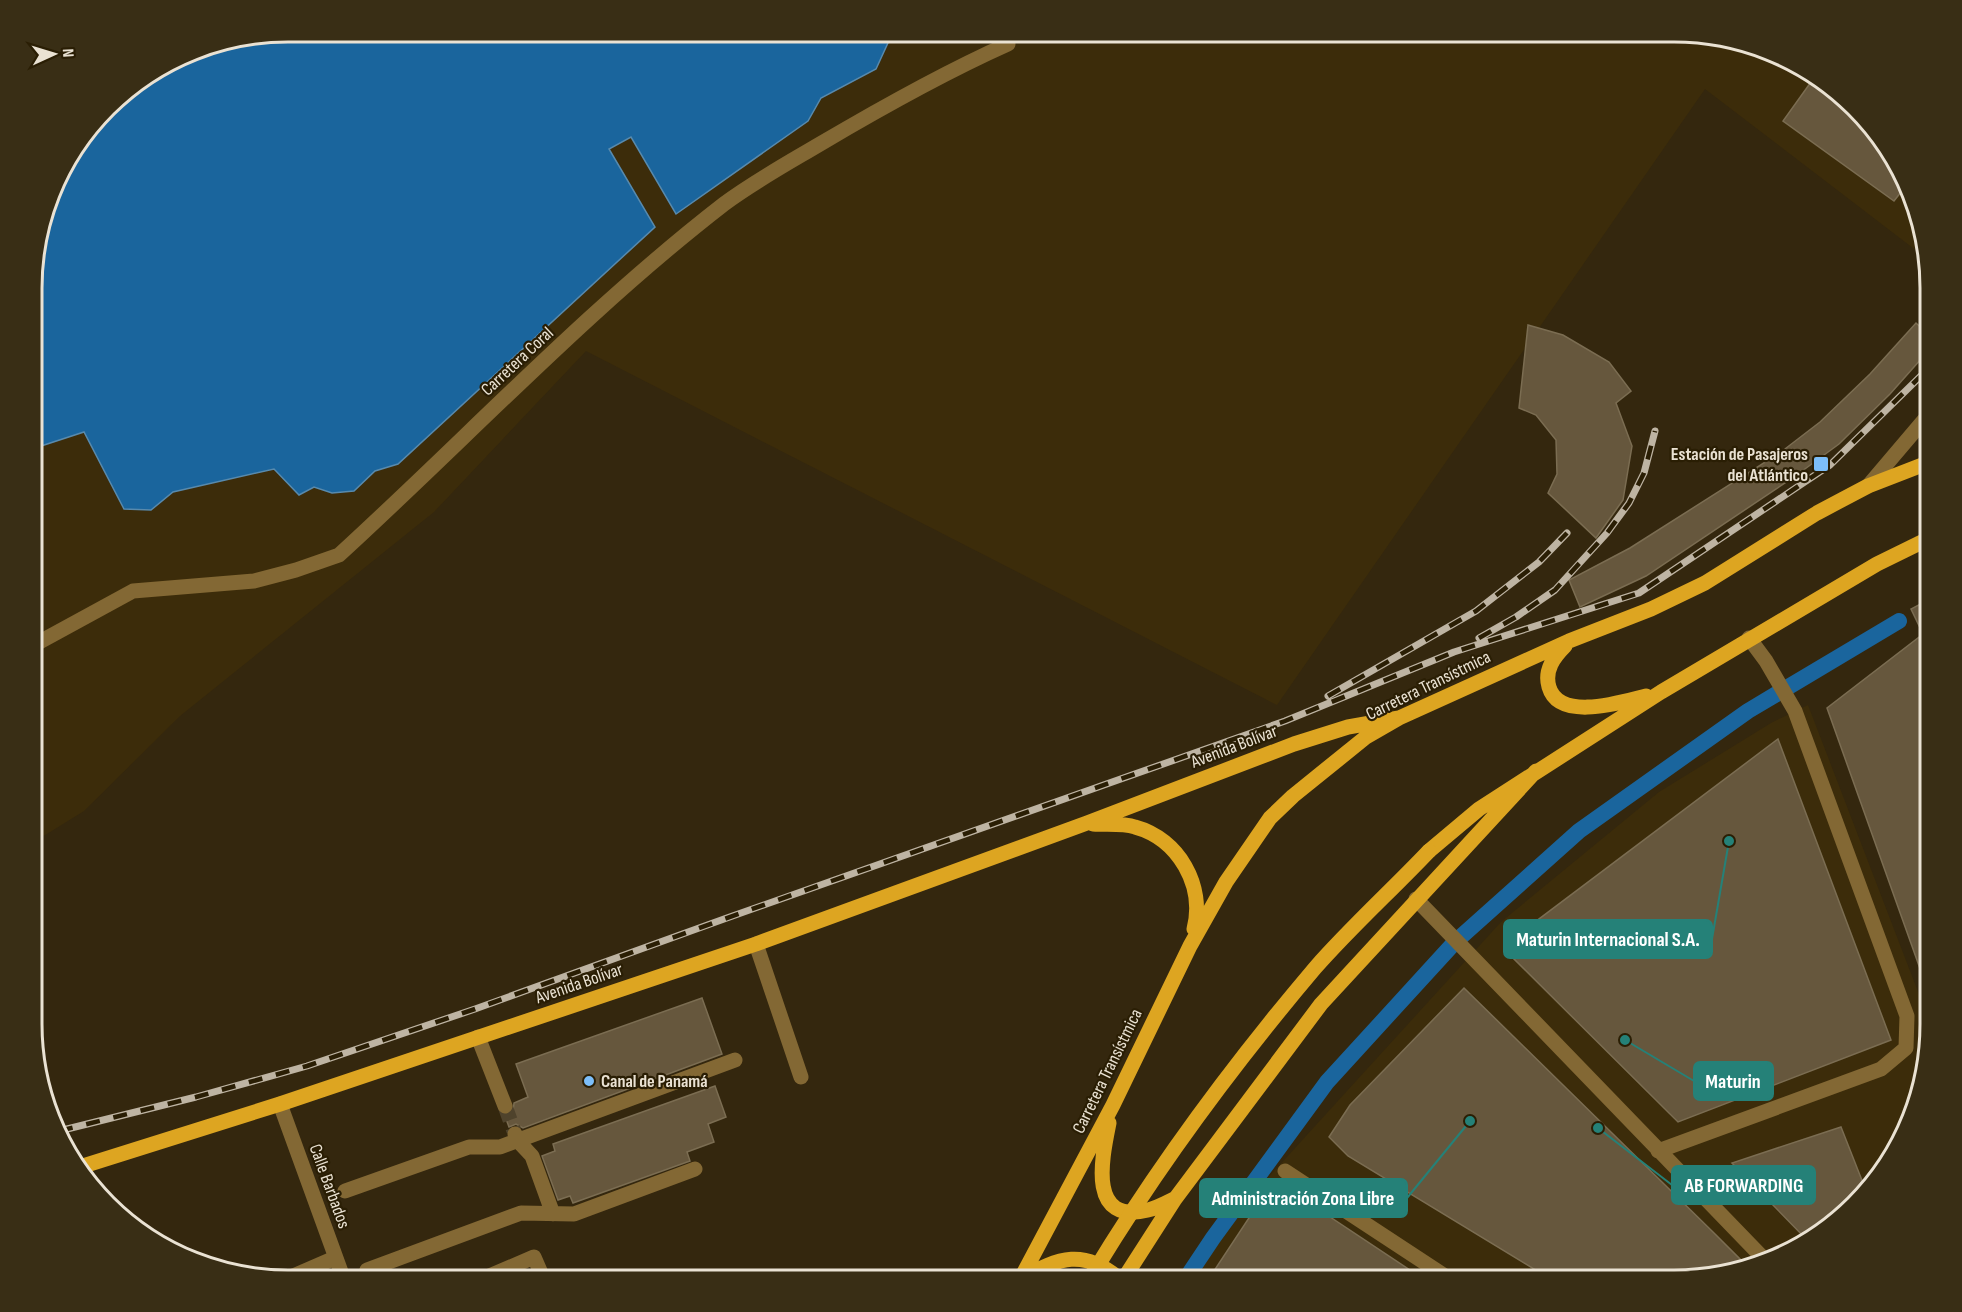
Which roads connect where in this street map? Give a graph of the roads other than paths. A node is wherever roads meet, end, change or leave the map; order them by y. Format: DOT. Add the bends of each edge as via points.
graph roads {
  1 [pos="1008,44"];
  2 [pos="1920,426"];
  3 [pos="1920,466"];
  4 [pos="1868,486"];
  5 [pos="1920,543"];
  6 [pos="1749,638"];
  7 [pos="42,641"];
  8 [pos="1569,641"];
  9 [pos="1661,692"];
  10 [pos="1399,718"];
  11 [pos="1536,771"];
  12 [pos="1087,824"];
  13 [pos="1416,899"];
  14 [pos="756,944"];
  15 [pos="1190,946"];
  16 [pos="478,1037"];
  17 [pos="735,1060"];
  18 [pos="801,1077"];
  19 [pos="280,1104"];
  20 [pos="1113,1105"];
  21 [pos="505,1106"];
  22 [pos="516,1136"];
  23 [pos="1658,1151"];
  24 [pos="86,1165"];
  25 [pos="695,1169"];
  26 [pos="1285,1171"];
  27 [pos="345,1191"];
  28 [pos="1175,1199"];
  29 [pos="553,1214"];
  30 [pos="1759,1254"];
  31 [pos="335,1258"];
  32 [pos="307,1270"];
  33 [pos="340,1270"];
  34 [pos="367,1270"];
  35 [pos="503,1270"];
  36 [pos="540,1270"];
  37 [pos="1025,1270"];
  38 [pos="1036,1270"];
  39 [pos="1095,1270"];
  40 [pos="1107,1270"];
  41 [pos="1129,1270"];
  42 [pos="1436,1270"];
  1 -- 7 [label="street, Carretera Coral" via="866,117 726,203 646,268 339,555 254,581 133,591"];
  2 -- 4 [label="street"];
  3 -- 4 [label="main road, Carretera Transístmica"];
  4 -- 8 [label="main road, Carretera Transístmica" via="1705,583"];
  5 -- 6 [label="main road"];
  6 -- 9 [label="main road"];
  6 -- 23 [label="street" via="1795,711 1907,1016 1906,1048 1881,1069"];
  8 -- 9 [label="main road" via="1553,660 1549,672 1548,685 1558,700 1571,706 1591,707"];
  8 -- 10 [label="main road, Carretera Transístmica"];
  9 -- 11 [label="main road"];
  10 -- 12 [label="main road, Avenida Bolívar" via="1348,727 1294,744"];
  10 -- 15 [label="main road, Carretera Transístmica" via="1366,737 1270,818"];
  11 -- 13 [label="main road"];
  11 -- 39 [label="main road, bridge" via="1479,809 1429,851 1316,967 1156,1175"];
  12 -- 14 [label="main road, Avenida Bolívar"];
  12 -- 15 [label="main road, Avenida Bolívar" via="1134,826 1158,836 1186,864 1195,887 1197,915"];
  13 -- 23 [label="street"];
  13 -- 28 [label="main road" via="1321,1004"];
  14 -- 16 [label="main road, Avenida Bolívar"];
  14 -- 18 [label="street"];
  15 -- 20 [label="main road, Carretera Transístmica"];
  16 -- 19 [label="main road, Avenida Bolívar"];
  16 -- 21 [label="street"];
  17 -- 22 [label="street"];
  19 -- 24 [label="main road, Avenida Bolívar"];
  19 -- 31 [label="street, Calle Barbados"];
  20 -- 28 [label="main road" via="1101,1160 1102,1184 1109,1202 1119,1210 1133,1213"];
  20 -- 37 [label="main road, Carretera Transístmica"];
  22 -- 27 [label="street" via="500,1147 469,1147"];
  22 -- 29 [label="street" via="532,1156"];
  23 -- 30 [label="street"];
  25 -- 29 [label="street" via="574,1214"];
  26 -- 42 [label="street"];
  28 -- 41 [label="main road"];
  29 -- 34 [label="street" via="521,1213"];
  31 -- 32 [label="street"];
  31 -- 33 [label="street, Calle Barbados"];
  35 -- 36 [label="street" via="534,1257"];
  38 -- 40 [label="main road" via="1065,1259 1082,1259"];
}
